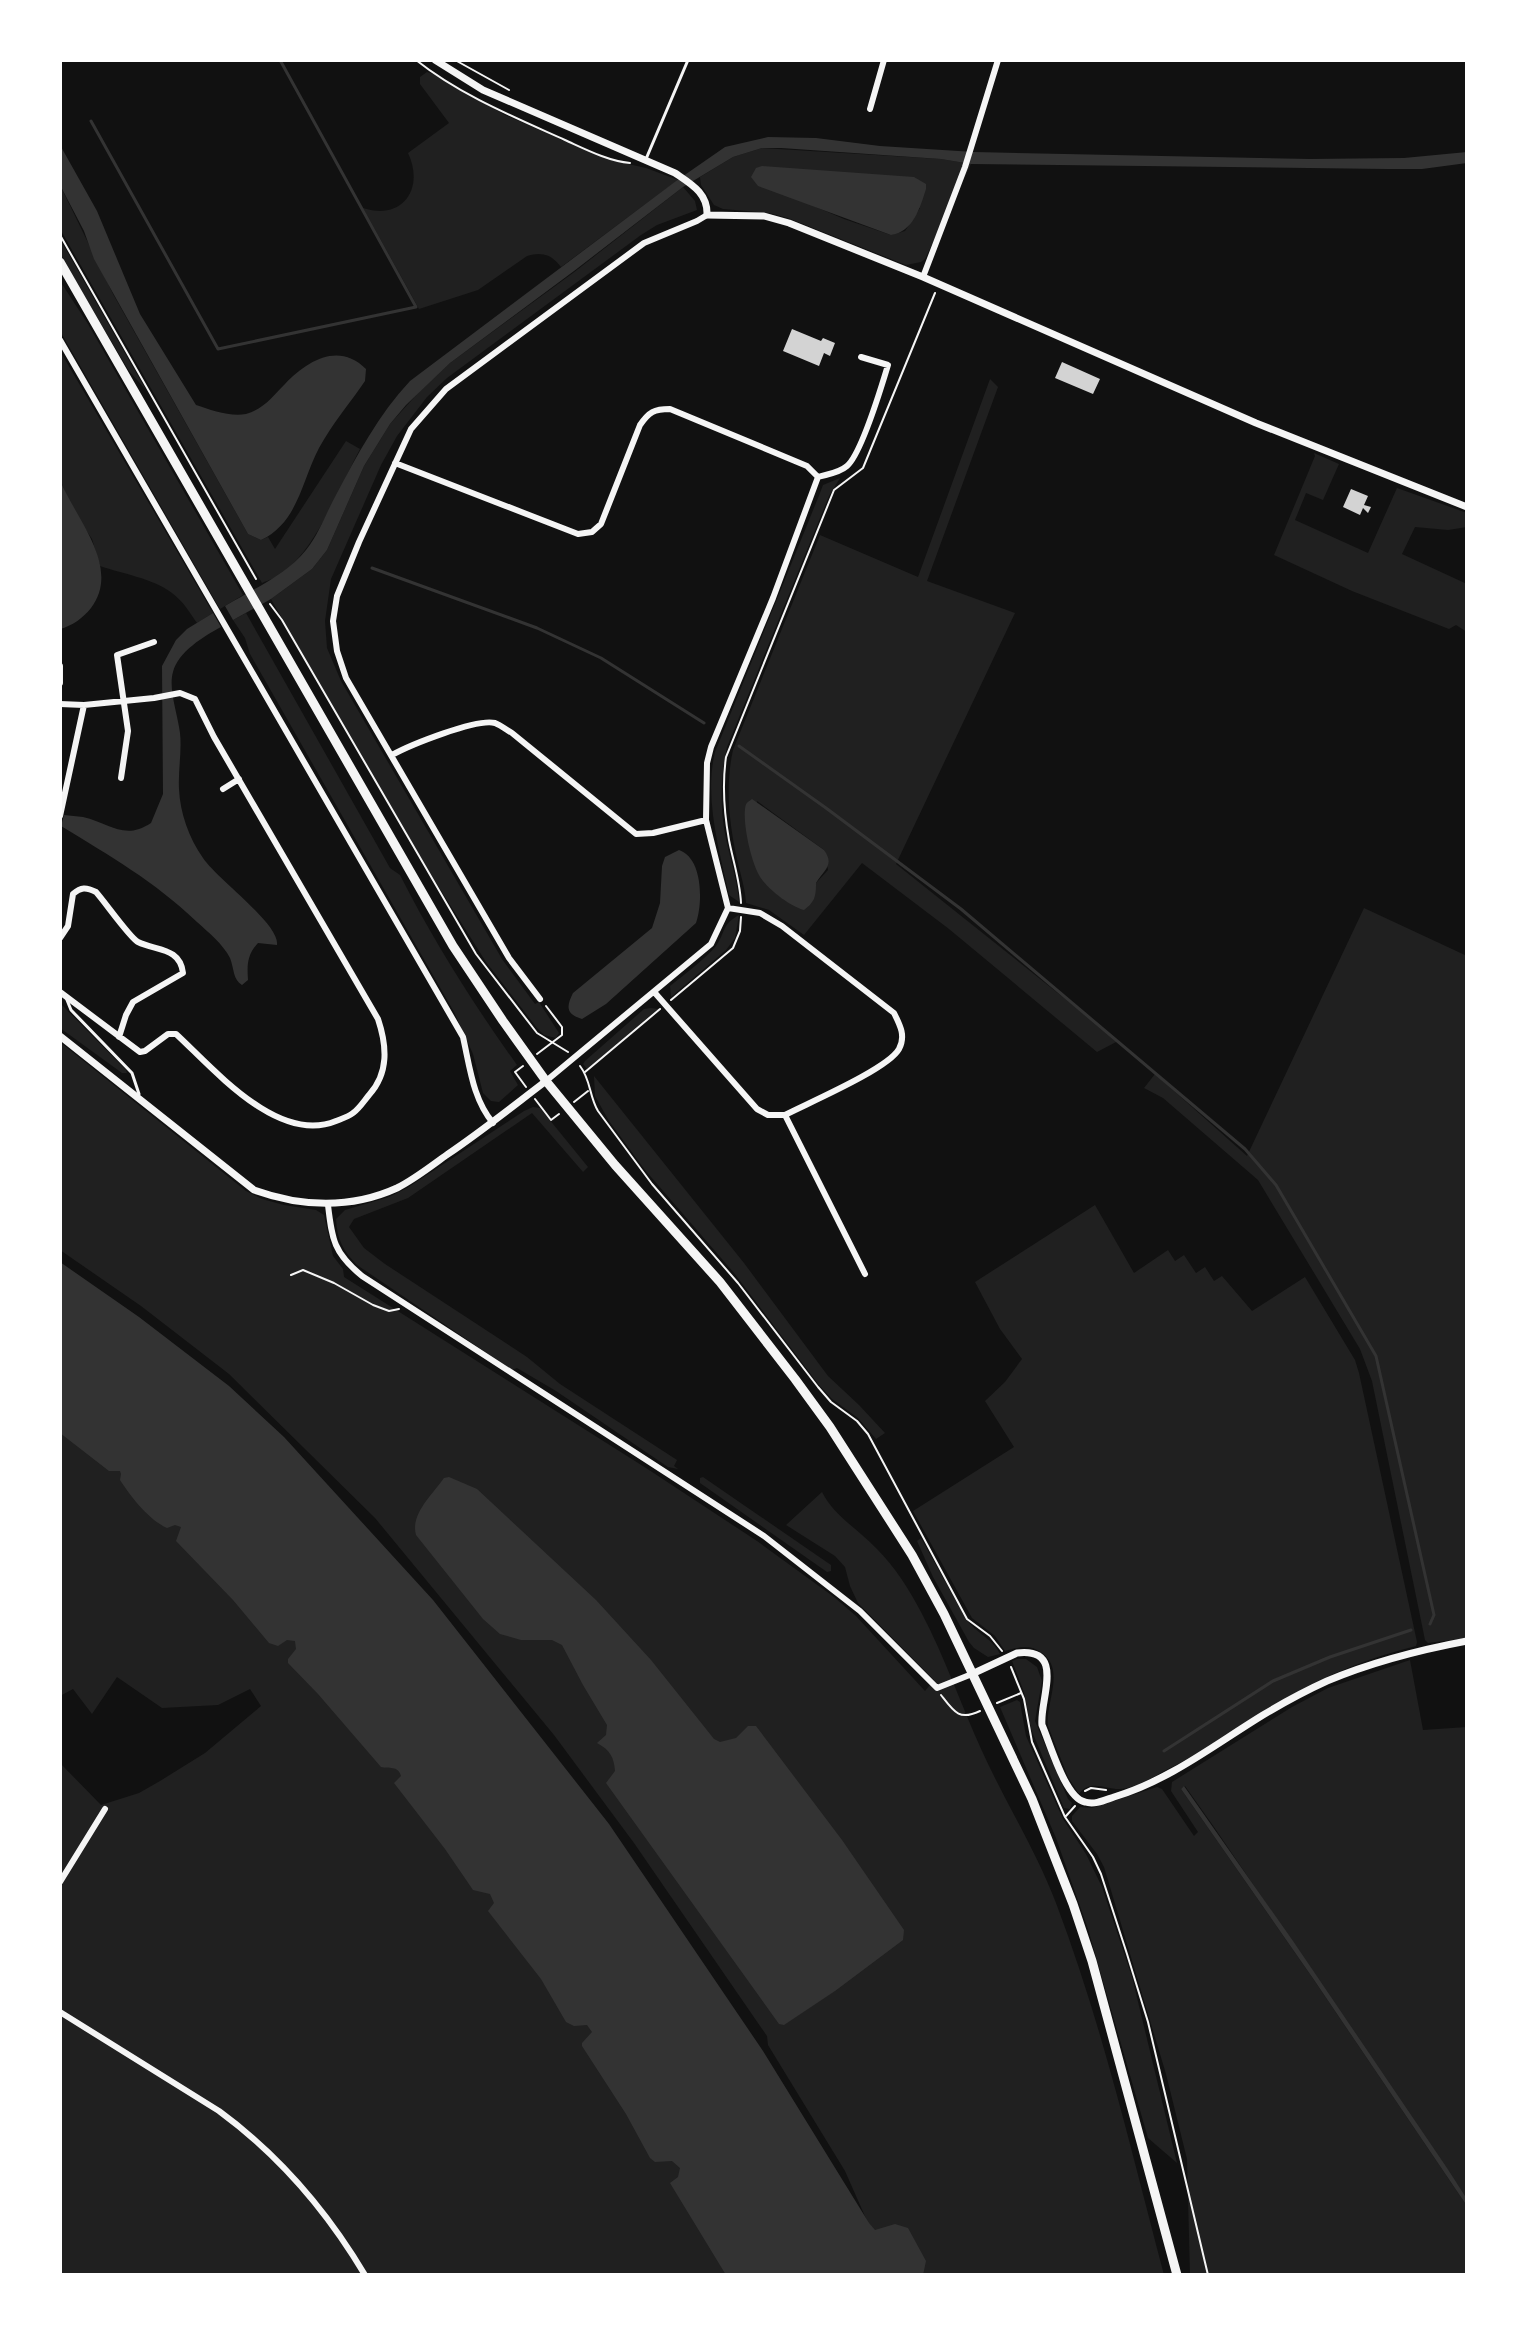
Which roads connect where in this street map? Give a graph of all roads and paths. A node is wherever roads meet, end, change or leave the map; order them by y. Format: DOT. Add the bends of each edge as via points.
graph roads {
  1 [pos="435,60"];
  2 [pos="688,60"];
  3 [pos="884,60"];
  4 [pos="998,60"];
  5 [pos="870,109"];
  6 [pos="645,162"];
  7 [pos="707,215"];
  8 [pos="60,235"];
  9 [pos="60,262"];
  10 [pos="60,272"];
  11 [pos="923,277"];
  12 [pos="99,331"];
  13 [pos="60,340"];
  14 [pos="861,357"];
  15 [pos="395,463"];
  16 [pos="818,477"];
  17 [pos="1467,507"];
  18 [pos="821,521"];
  19 [pos="256,579"];
  20 [pos="270,604"];
  21 [pos="154,642"];
  22 [pos="60,666"];
  23 [pos="60,683"];
  24 [pos="125,701"];
  25 [pos="60,704"];
  26 [pos="84,705"];
  27 [pos="392,755"];
  28 [pos="121,778"];
  29 [pos="239,779"];
  30 [pos="723,787"];
  31 [pos="223,789"];
  32 [pos="60,816"];
  33 [pos="706,820"];
  34 [pos="728,908"];
  35 [pos="60,938"];
  36 [pos="655,993"];
  37 [pos="62,994"];
  38 [pos="540,999"];
  39 [pos="666,1005"];
  40 [pos="60,1036"];
  41 [pos="119,1037"];
  42 [pos="585,1072"];
  43 [pos="546,1081"];
  44 [pos="140,1098"];
  45 [pos="785,1115"];
  46 [pos="493,1123"];
  47 [pos="328,1205"];
  48 [pos="865,1274"];
  49 [pos="291,1275"];
  50 [pos="408,1306"];
  51 [pos="1467,1641"];
  52 [pos="972,1674"];
  53 [pos="937,1688"];
  54 [pos="988,1707"];
  55 [pos="105,1809"];
  56 [pos="60,1882"];
  57 [pos="60,2012"];
  58 [pos="365,2275"];
  59 [pos="1177,2275"];
  60 [pos="1208,2275"];
  1 -- 6 [label="street" via="483,90"];
  2 -- 6 [label="lane"];
  3 -- 5 [label="street"];
  4 -- 11 [label="street"];
  6 -- 7 [label="street" via="693,186 705,198"];
  7 -- 11 [label="street" via="778,218"];
  7 -- 15 [label="street" via="644,243 446,389 411,429"];
  8 -- 19 [label="path"];
  9 -- 12 [label="main road"];
  10 -- 12 [label="main road"];
  11 -- 17 [label="street" via="1256,423"];
  12 -- 43 [label="main road" via="453,946"];
  13 -- 46 [label="street" via="463,1037 478,1100"];
  14 -- 16 [label="street" via="888,365 875,405 854,458 837,472"];
  15 -- 16 [label="street" via="578,534 601,524 640,425 656,409 670,409 807,466"];
  15 -- 27 [label="street" via="337,596 333,621 346,678"];
  16 -- 33 [label="street" via="711,747"];
  18 -- 30 [label="path" via="735,731"];
  20 -- 38 [label="path" via="476,954 537,1033 553,1042 562,1035 562,1027"];
  21 -- 24 [label="street" via="117,655"];
  22 -- 23 [label="street"];
  24 -- 26 [label="street"];
  24 -- 28 [label="street" via="127,742"];
  24 -- 29 [label="street" via="180,693 195,699"];
  25 -- 26 [label="street"];
  26 -- 32 [label="street"];
  27 -- 33 [label="street" via="493,722 636,834"];
  27 -- 38 [label="street" via="509,958"];
  29 -- 31 [label="street"];
  29 -- 41 [label="street" via="378,1019 386,1052 376,1088 352,1115 327,1125 297,1125 270,1114 219,1076 176,1034 140,1052"];
  33 -- 34 [label="street"];
  34 -- 36 [label="street" via="711,944"];
  34 -- 45 [label="street" via="760,913 782,926 894,1013 902,1031 899,1049 880,1066"];
  35 -- 41 [label="street" via="68,926 73,894 88,888 136,942 175,955 182,965 183,973 133,1002"];
  36 -- 39 [label="street"];
  36 -- 43 [label="street"];
  37 -- 41 [label="street"];
  37 -- 44 [label="lane" via="132,1073"];
  39 -- 42 [label="path"];
  39 -- 45 [label="street" via="757,1109"];
  40 -- 44 [label="street"];
  43 -- 46 [label="street"];
  43 -- 52 [label="main road" via="720,1282 830,1427 912,1555"];
  44 -- 47 [label="street" via="254,1190"];
  45 -- 48 [label="street"];
  46 -- 47 [label="street" via="399,1187"];
  47 -- 50 [label="street" via="334,1245 346,1263"];
  49 -- 50 [label="path" via="303,1270 389,1311"];
  50 -- 53 [label="street" via="764,1536 860,1611"];
  51 -- 52 [label="street" via="1423,1649 1328,1681 1166,1776 1094,1803 1072,1794 1042,1725 1049,1678 1039,1657 1017,1653"];
  52 -- 53 [label="street"];
  52 -- 54 [label="main road"];
  53 -- 54 [label="path" via="963,1716"];
  54 -- 59 [label="main road" via="1041,1821 1092,1961"];
  54 -- 60 [label="path" via="1022,1692 1032,1742 1065,1817 1101,1874 1148,2022"];
  55 -- 56 [label="street"];
  57 -- 58 [label="street" via="244,2129 305,2188 343,2236"];
}
